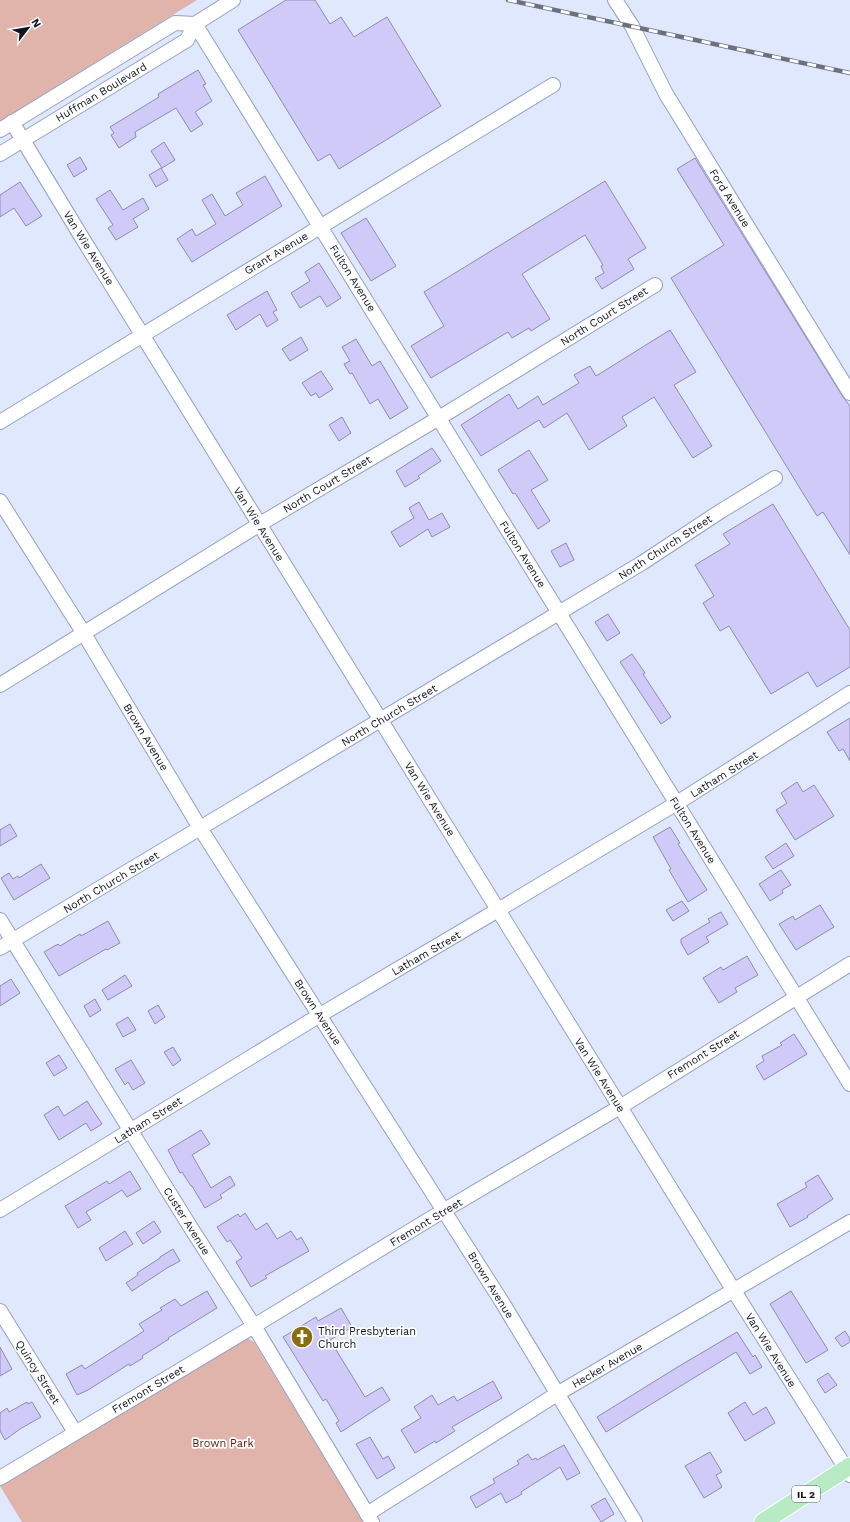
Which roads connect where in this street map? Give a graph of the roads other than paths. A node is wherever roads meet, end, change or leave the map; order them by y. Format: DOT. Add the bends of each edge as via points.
graph roads {
  1 [pos="233,0"];
  2 [pos="615,0"];
  3 [pos="195,24"];
  4 [pos="553,85"];
  5 [pos="12,122"];
  6 [pos="0,130"];
  7 [pos="23,140"];
  8 [pos="0,154"];
  9 [pos="320,226"];
  10 [pos="656,285"];
  11 [pos="142,335"];
  12 [pos="850,393"];
  13 [pos="439,418"];
  14 [pos="0,422"];
  15 [pos="775,478"];
  16 [pos="0,501"];
  17 [pos="260,524"];
  18 [pos="559,612"];
  19 [pos="83,632"];
  20 [pos="0,685"];
  21 [pos="850,693"];
  22 [pos="381,720"];
  23 [pos="677,803"];
  24 [pos="200,828"];
  25 [pos="498,910"];
  26 [pos="0,920"];
  27 [pos="13,940"];
  28 [pos="0,948"];
  29 [pos="850,964"];
  30 [pos="796,996"];
  31 [pos="320,1014"];
  32 [pos="850,1084"];
  33 [pos="620,1107"];
  34 [pos="132,1131"];
  35 [pos="0,1210"];
  36 [pos="443,1211"];
  37 [pos="850,1222"];
  38 [pos="734,1291"];
  39 [pos="0,1311"];
  40 [pos="254,1326"];
  41 [pos="557,1394"];
  42 [pos="75,1432"];
  43 [pos="849,1470"];
  44 [pos="0,1478"];
  45 [pos="370,1518"];
  46 [pos="635,1522"];
  47 [pos="762,1522"];
  1 -- 3 [label="street, Huffman Boulevard"];
  2 -- 12 [label="street, Ford Avenue" via="632,26 666,94"];
  3 -- 5 [label="street, Huffman Boulevard" via="176,23"];
  3 -- 7 [label="street, Huffman Boulevard" via="187,40"];
  3 -- 9 [label="street, Fulton Avenue"];
  4 -- 9 [label="street, Grant Avenue"];
  5 -- 6 [label="street, Huffman Boulevard"];
  5 -- 7 [label="street, Van Wie Avenue"];
  7 -- 8 [label="street, Huffman Boulevard"];
  7 -- 11 [label="street, Van Wie Avenue"];
  9 -- 11 [label="street, Grant Avenue"];
  9 -- 13 [label="street, Fulton Avenue"];
  10 -- 13 [label="street, North Court Street"];
  11 -- 14 [label="street, Grant Avenue"];
  11 -- 17 [label="street, Van Wie Avenue"];
  13 -- 17 [label="street, North Court Street"];
  13 -- 18 [label="street, Fulton Avenue"];
  15 -- 18 [label="street, North Church Street" via="642,563"];
  16 -- 19 [label="street, Brown Avenue"];
  17 -- 19 [label="street, North Court Street"];
  17 -- 22 [label="street, Van Wie Avenue"];
  18 -- 22 [label="street, North Church Street"];
  18 -- 23 [label="street, Fulton Avenue"];
  19 -- 20 [label="street, North Court Street"];
  19 -- 24 [label="street, Brown Avenue"];
  21 -- 23 [label="street, Latham Street"];
  22 -- 24 [label="street, North Church Street"];
  22 -- 25 [label="street, Van Wie Avenue"];
  23 -- 25 [label="street, Latham Street"];
  23 -- 30 [label="street, Fulton Avenue"];
  24 -- 27 [label="street, North Church Street"];
  24 -- 31 [label="street, Brown Avenue"];
  25 -- 31 [label="street, Latham Street"];
  25 -- 33 [label="street, Van Wie Avenue"];
  26 -- 27 [label="street, Custer Avenue"];
  27 -- 28 [label="street, North Church Street"];
  27 -- 34 [label="street, Custer Avenue"];
  29 -- 30 [label="street, Fremont Street"];
  30 -- 32 [label="street, Fulton Avenue"];
  30 -- 33 [label="street, Fremont Street"];
  31 -- 34 [label="street, Latham Street"];
  31 -- 36 [label="street, Brown Avenue"];
  33 -- 36 [label="street, Fremont Street"];
  33 -- 38 [label="street, Van Wie Avenue"];
  34 -- 35 [label="street, Latham Street"];
  34 -- 40 [label="street, Custer Avenue"];
  36 -- 40 [label="street, Fremont Street"];
  36 -- 41 [label="street, Brown Avenue"];
  37 -- 38 [label="street, Hecker Avenue"];
  38 -- 41 [label="street, Hecker Avenue"];
  38 -- 43 [label="street, Van Wie Avenue"];
  39 -- 42 [label="street, Quincy Street"];
  40 -- 42 [label="street, Fremont Street"];
  40 -- 45 [label="street, Custer Avenue"];
  41 -- 45 [label="street, Hecker Avenue"];
  41 -- 46 [label="street, Brown Avenue"];
  42 -- 44 [label="street, Fremont Street"];
  43 -- 47 [label="main road, IL 2"];
}
